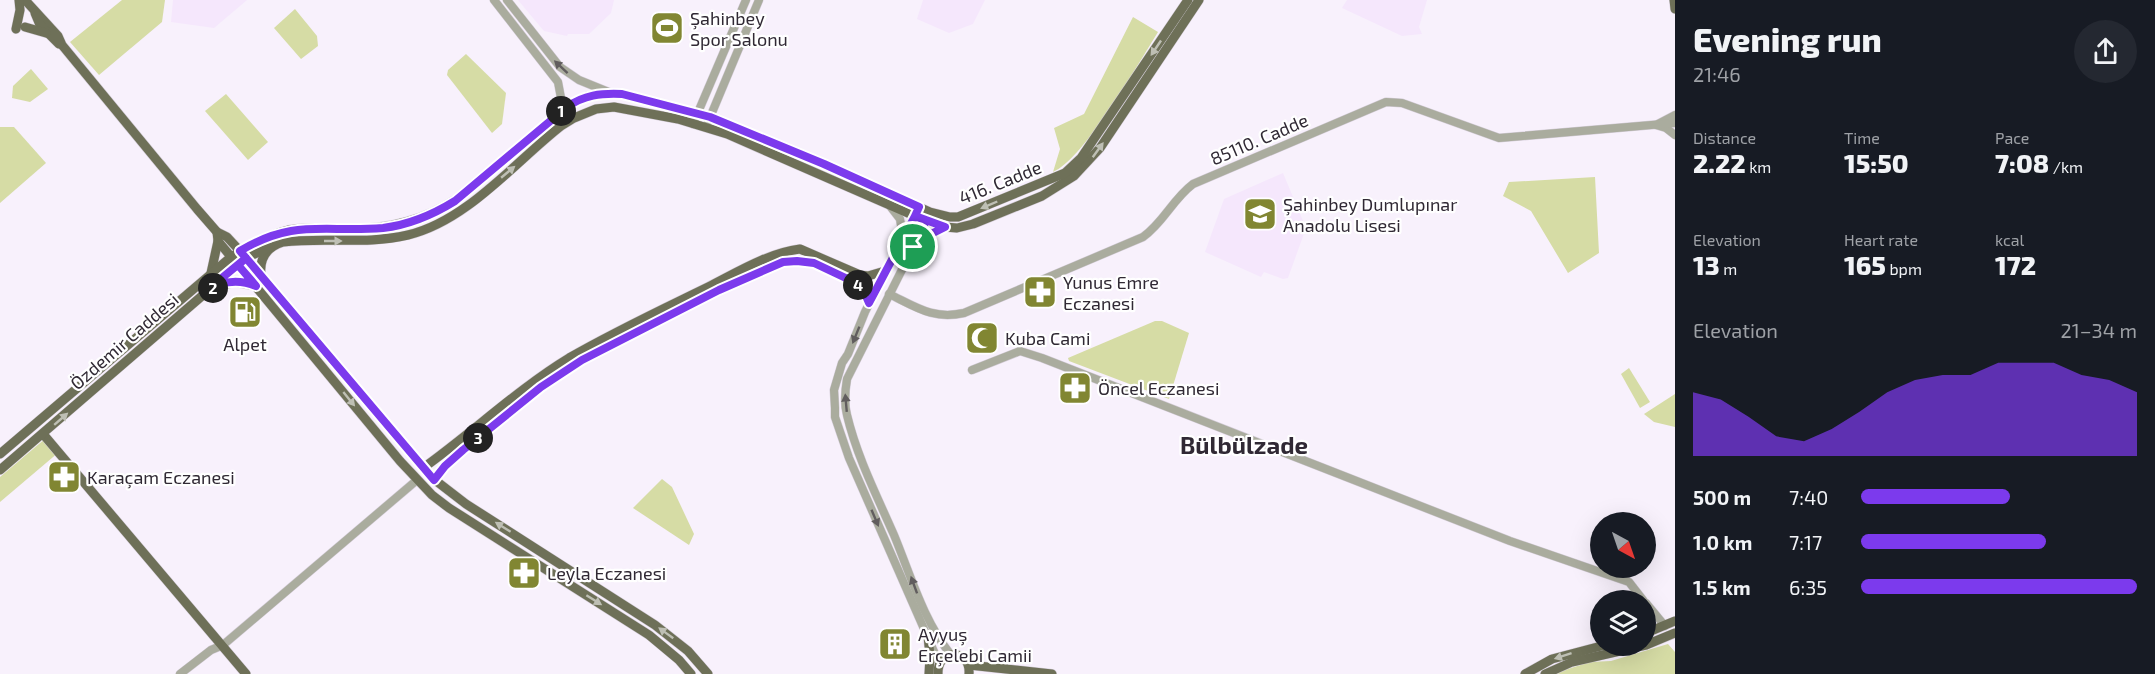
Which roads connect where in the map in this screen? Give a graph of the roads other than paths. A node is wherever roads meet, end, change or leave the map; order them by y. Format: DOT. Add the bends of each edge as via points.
graph roads {
  1 [pos="19,0"];
  2 [pos="25,0"];
  3 [pos="494,0"];
  4 [pos="507,0"];
  5 [pos="746,0"];
  6 [pos="759,0"];
  7 [pos="1188,0"];
  8 [pos="1199,0"];
  9 [pos="1674,0"];
  10 [pos="1675,9"];
  11 [pos="34,11"];
  12 [pos="46,33"];
  13 [pos="62,45"];
  14 [pos="712,77"];
  15 [pos="723,82"];
  16 [pos="613,94"];
  17 [pos="697,112"];
  18 [pos="557,114"];
  19 [pos="1675,115"];
  20 [pos="710,117"];
  21 [pos="693,123"];
  22 [pos="1675,123"];
  23 [pos="1656,125"];
  24 [pos="706,127"];
  25 [pos="1675,135"];
  26 [pos="886,203"];
  27 [pos="917,212"];
  28 [pos="928,217"];
  29 [pos="945,227"];
  30 [pos="217,236"];
  31 [pos="902,239"];
  32 [pos="230,241"];
  33 [pos="253,243"];
  34 [pos="275,245"];
  35 [pos="913,247"];
  36 [pos="243,255"];
  37 [pos="231,257"];
  38 [pos="238,265"];
  39 [pos="885,271"];
  40 [pos="211,273"];
  41 [pos="261,275"];
  42 [pos="868,276"];
  43 [pos="256,286"];
  44 [pos="863,289"];
  45 [pos="205,292"];
  46 [pos="889,294"];
  47 [pos="869,303"];
  48 [pos="972,370"];
  49 [pos="43,434"];
  50 [pos="0,454"];
  51 [pos="423,468"];
  52 [pos="0,470"];
  53 [pos="417,480"];
  54 [pos="434,480"];
  55 [pos="1635,590"];
  56 [pos="1656,615"];
  57 [pos="1675,621"];
  58 [pos="1665,626"];
  59 [pos="1656,629"];
  60 [pos="1675,633"];
  61 [pos="928,636"];
  62 [pos="223,645"];
  63 [pos="1590,649"];
  64 [pos="951,655"];
  65 [pos="939,663"];
  66 [pos="969,669"];
  67 [pos="180,674"];
  68 [pos="246,674"];
  69 [pos="691,674"];
  70 [pos="708,674"];
  71 [pos="929,674"];
  72 [pos="938,674"];
  73 [pos="1052,674"];
  74 [pos="1525,674"];
  75 [pos="1545,674"];
  1 -- 12 [label="main road" via="21,28"];
  2 -- 11 [label="main road"];
  3 -- 18 [label="street" via="558,82 561,98"];
  16 -- 4 [label="street, 416. Cadde, one-way" via="579,80 560,66"];
  5 -- 14 [label="street"];
  6 -- 15 [label="street"];
  7 -- 28 [label="main road, 416. Cadde, one-way" via="1082,158 1065,173 967,214"];
  29 -- 8 [label="main road, one-way" via="973,224 1042,196 1080,172"];
  9 -- 10 [label="main road"];
  11 -- 12 [label="main road"];
  11 -- 13 [label="main road"];
  12 -- 13 [label="main road"];
  13 -- 30 [label="main road"];
  14 -- 15 [label="street"];
  14 -- 17 [label="street"];
  15 -- 20 [label="street"];
  16 -- 17 [label="main road, 416. Cadde"];
  16 -- 18 [label="main road, 416. Cadde" via="588,96"];
  17 -- 20 [label="main road, 416. Cadde"];
  17 -- 21 [label="street"];
  18 -- 33 [label="main road, 416. Cadde" via="439,211 385,228 299,229"];
  19 -- 23 [label="street"];
  20 -- 24 [label="street"];
  20 -- 27 [label="main road, 416. Cadde" via="803,156"];
  21 -- 24 [label="main road, Özdemir Caddesi"];
  34 -- 21 [label="main road, Özdemir Caddesi, one-way" via="292,241 365,241 424,230 464,208 561,126 596,109 614,107"];
  22 -- 23 [label="street, 85110. Cadde"];
  23 -- 25 [label="street"];
  23 -- 46 [label="street, 85110. Cadde" via="1499,138 1402,103 1386,102 1193,184 1143,237 964,313 932,314"];
  24 -- 26 [label="main road, Özdemir Caddesi"];
  26 -- 27 [label="main road, Özdemir Caddesi"];
  26 -- 31 [label="street" via="900,219"];
  27 -- 28 [label="main road, 416. Cadde"];
  27 -- 31 [label="street"];
  28 -- 29 [label="main road"];
  28 -- 35 [label="street"];
  29 -- 35 [label="street"];
  30 -- 32 [label="main road"];
  30 -- 37 [label="main road"];
  30 -- 40 [label="main road"];
  31 -- 39 [label="street"];
  32 -- 33 [label="main road"];
  32 -- 36 [label="main road"];
  33 -- 36 [label="main road, 416. Cadde"];
  34 -- 36 [label="main road, Özdemir Caddesi"];
  34 -- 41 [label="main road" via="264,256"];
  35 -- 46 [label="street"];
  36 -- 37 [label="main road, 416. Cadde"];
  36 -- 38 [label="main road, Özdemir Caddesi"];
  36 -- 41 [label="main road"];
  37 -- 38 [label="main road"];
  37 -- 40 [label="main road, Özdemir Caddesi"];
  38 -- 43 [label="main road"];
  38 -- 45 [label="main road, Özdemir Caddesi"];
  39 -- 42 [label="main road"];
  39 -- 47 [label="street"];
  40 -- 50 [label="main road, Özdemir Caddesi"];
  41 -- 51 [label="main road"];
  42 -- 44 [label="main road" via="869,284"];
  42 -- 51 [label="main road" via="800,249 765,260 568,358"];
  43 -- 45 [label="main road" via="228,282"];
  43 -- 53 [label="main road, one-way"];
  44 -- 47 [label="main road"];
  44 -- 54 [label="main road" via="814,263 797,261 783,262 736,282 582,360 541,387 463,450"];
  49 -- 45 [label="main road, Özdemir Caddesi, one-way"];
  64 -- 46 [label="street, one-way" via="925,615 847,414 846,379"];
  47 -- 61 [label="street, one-way" via="842,363 834,390 835,417 849,458"];
  48 -- 55 [label="street" via="1020,351 1510,542 1629,582"];
  49 -- 52 [label="main road, Özdemir Caddesi"];
  49 -- 62 [label="main road"];
  51 -- 54 [label="main road"];
  53 -- 62 [label="street"];
  53 -- 69 [label="main road, one-way" via="449,508 664,645"];
  70 -- 54 [label="main road, one-way" via="688,651 655,625"];
  56 -- 58 [label="street"];
  57 -- 58 [label="main road"];
  58 -- 59 [label="main road"];
  60 -- 75 [label="main road" via="1646,645 1572,662"];
  61 -- 65 [label="street"];
  61 -- 71 [label="main road"];
  62 -- 67 [label="street"];
  62 -- 68 [label="main road"];
  63 -- 74 [label="main road, one-way" via="1552,659"];
  64 -- 65 [label="main road"];
  64 -- 66 [label="main road" via="962,657"];
  65 -- 72 [label="main road"];
  66 -- 73 [label="main road"];
}
